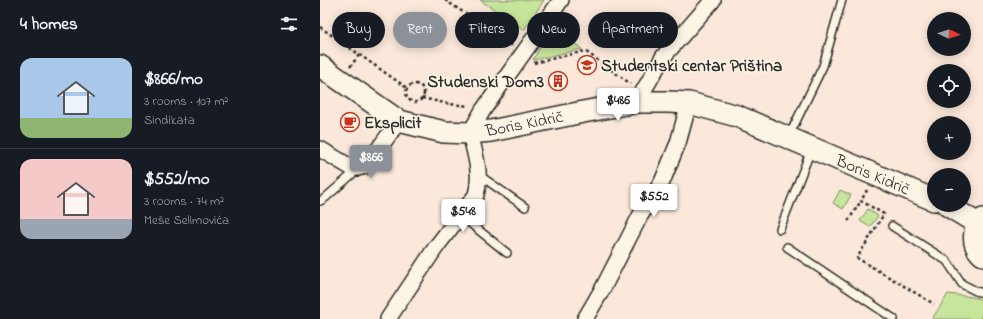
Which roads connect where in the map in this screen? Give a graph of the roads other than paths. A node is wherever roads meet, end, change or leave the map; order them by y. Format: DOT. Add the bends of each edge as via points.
graph roads {
  1 [pos="561,0"];
  2 [pos="713,0"];
  3 [pos="842,0"];
  4 [pos="320,66"];
  5 [pos="640,97"];
  6 [pos="689,103"];
  7 [pos="399,121"];
  8 [pos="470,133"];
  9 [pos="788,138"];
  10 [pos="812,148"];
  11 [pos="320,149"];
  12 [pos="358,168"];
  13 [pos="479,175"];
  14 [pos="927,197"];
  15 [pos="320,201"];
  16 [pos="525,207"];
  17 [pos="961,212"];
  18 [pos="460,215"];
  19 [pos="980,222"];
  20 [pos="892,226"];
  21 [pos="780,229"];
  22 [pos="787,247"];
  23 [pos="507,253"];
  24 [pos="983,255"];
  25 [pos="983,292"];
  26 [pos="388,319"];
  27 [pos="585,319"];
  28 [pos="894,319"];
  1 -- 8 [label="street" via="483,110"];
  2 -- 5 [label="street" via="663,57"];
  3 -- 9 [label="lane" via="823,66"];
  4 -- 7 [label="main road, Boris Kidrič"];
  5 -- 6 [label="main road, Boris Kidrič"];
  5 -- 8 [label="main road, Boris Kidrič" via="512,128"];
  6 -- 9 [label="main road, Boris Kidrič" via="737,116"];
  6 -- 27 [label="street" via="678,143 662,182 640,216"];
  7 -- 8 [label="main road, Boris Kidrič" via="444,132"];
  7 -- 12 [label="street" via="366,166"];
  8 -- 13 [label="street"];
  9 -- 10 [label="main road, Boris Kidrič"];
  10 -- 14 [label="main road, Boris Kidrič"];
  10 -- 21 [label="lane"];
  11 -- 12 [label="street" via="352,168"];
  12 -- 15 [label="lane"];
  13 -- 16 [label="lane"];
  13 -- 18 [label="street" via="476,195"];
  17 -- 19 [label="main road"];
  18 -- 23 [label="lane"];
  18 -- 26 [label="street"];
  19 -- 24 [label="main road" via="975,230 974,242"];
  20 -- 25 [label="lane" via="947,261 962,284"];
  22 -- 28 [label="lane"];
}
